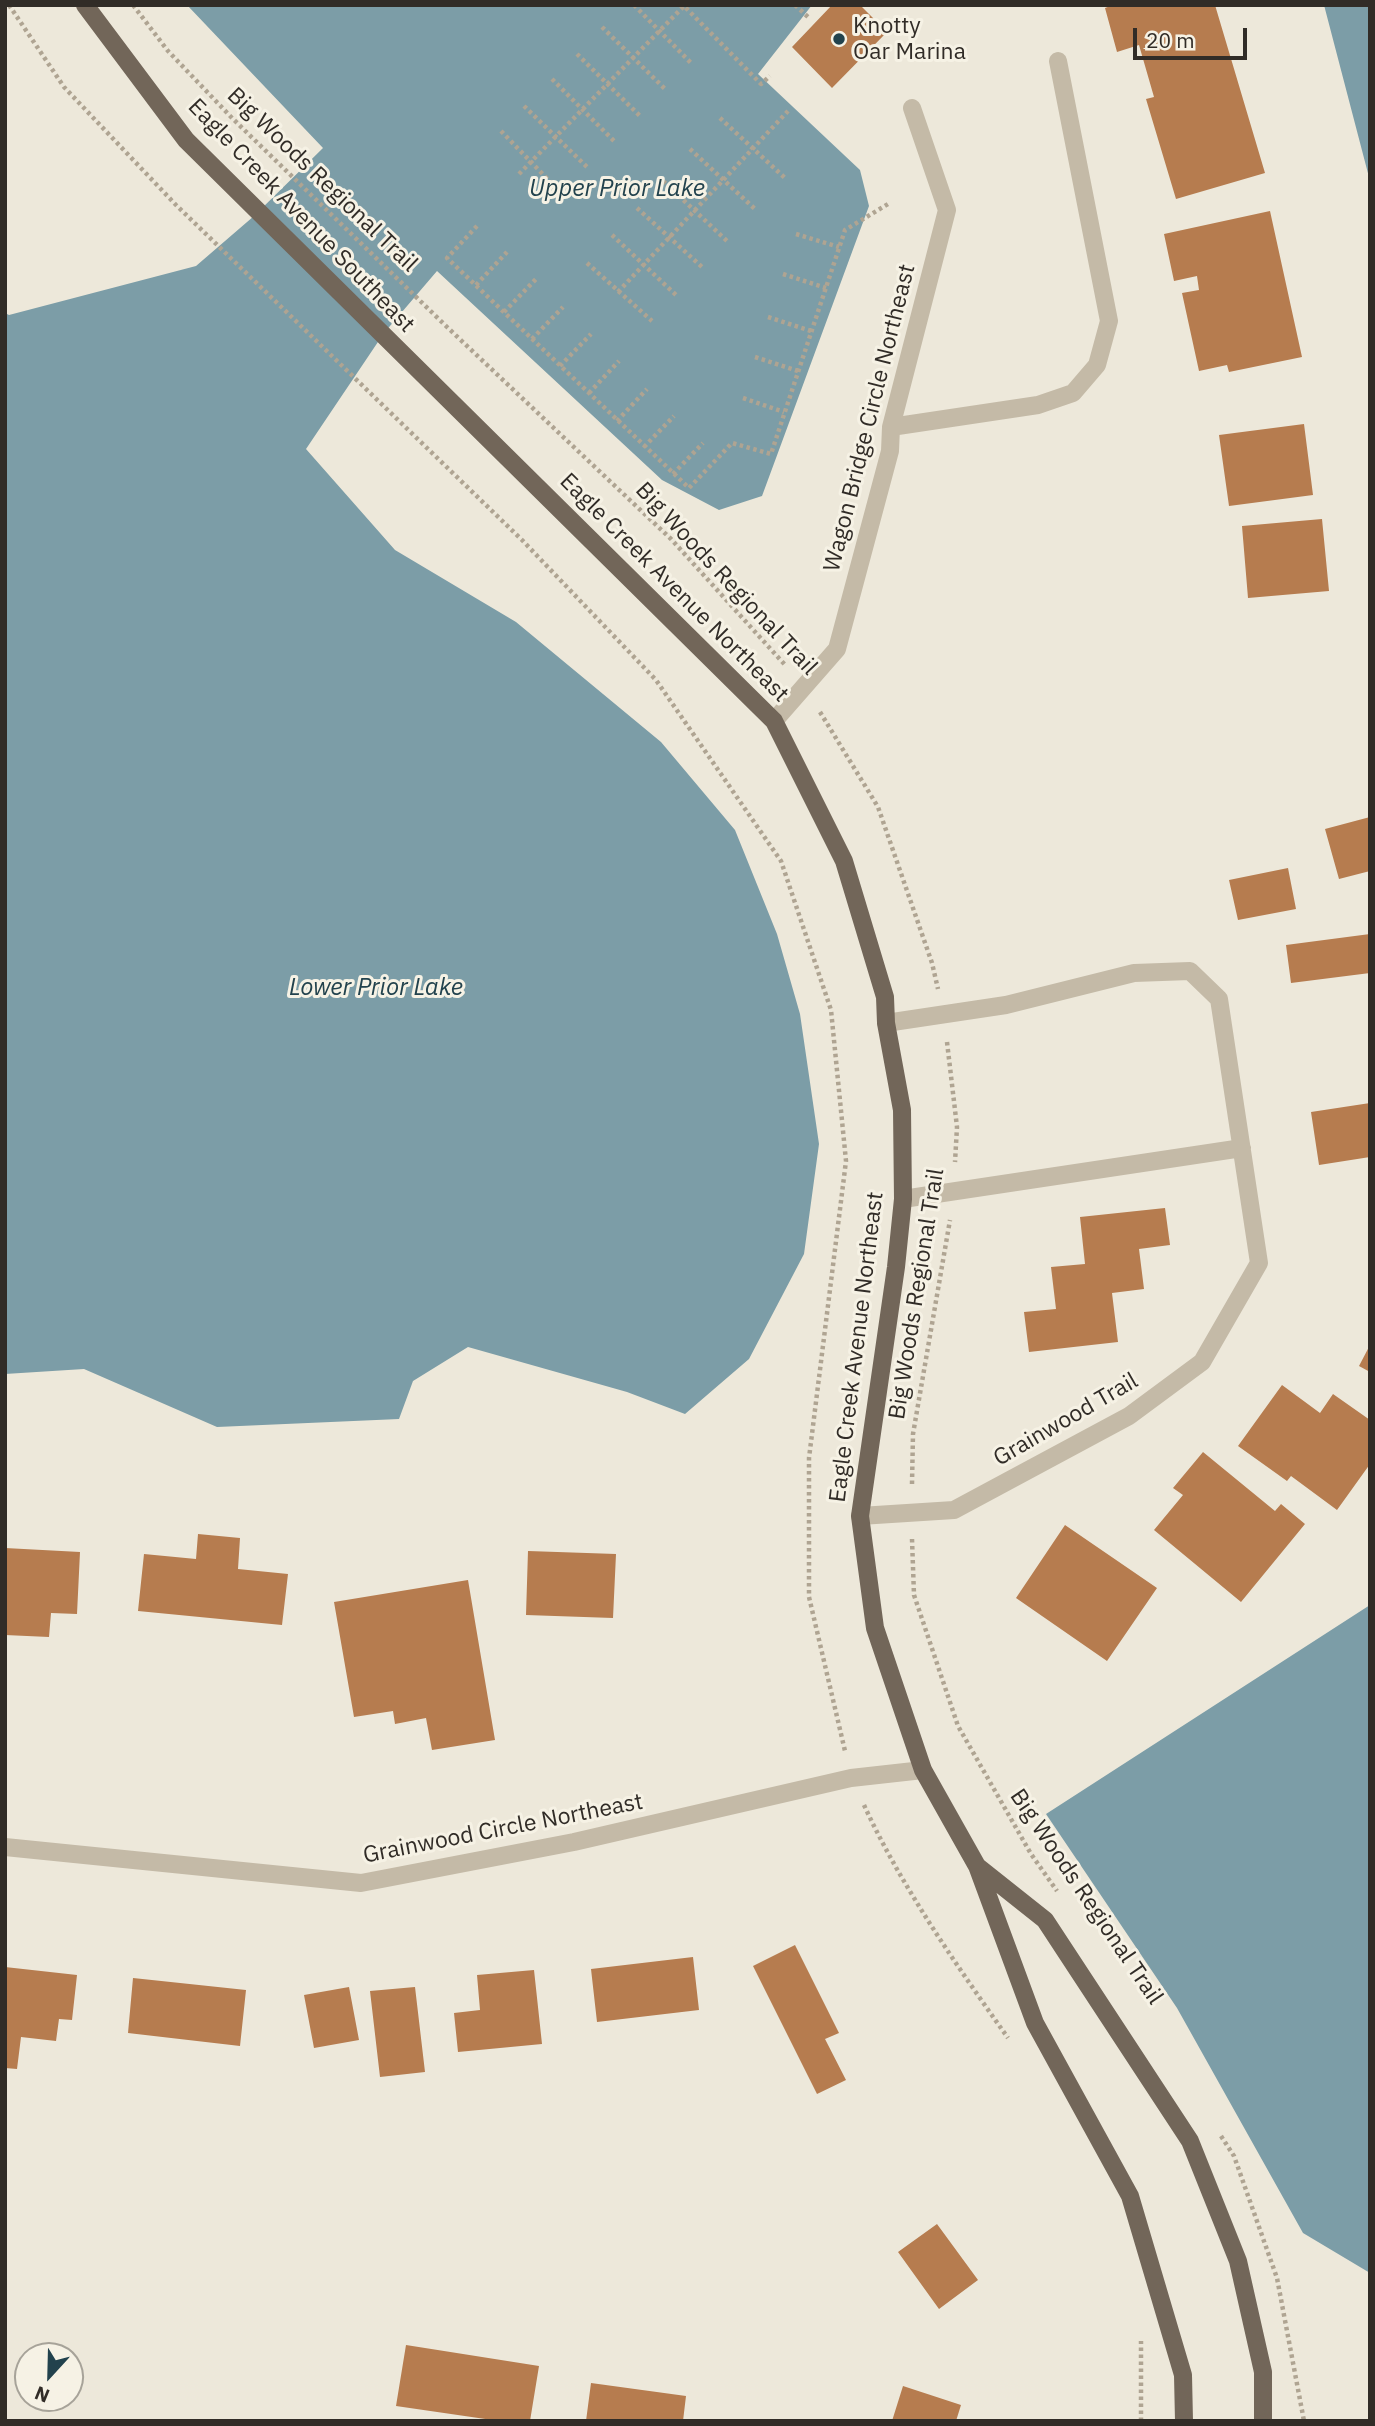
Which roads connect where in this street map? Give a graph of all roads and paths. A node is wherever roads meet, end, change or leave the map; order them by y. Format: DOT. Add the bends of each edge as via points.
graph roads {
  1 [pos="9,5"];
  2 [pos="85,5"];
  3 [pos="133,5"];
  4 [pos="634,5"];
  5 [pos="795,5"];
  6 [pos="808,18"];
  7 [pos="602,27"];
  8 [pos="660,32"];
  9 [pos="577,54"];
  10 [pos="634,58"];
  11 [pos="1058,61"];
  12 [pos="691,62"];
  13 [pos="770,76"];
  14 [pos="552,79"];
  15 [pos="609,84"];
  16 [pos="665,89"];
  17 [pos="524,106"];
  18 [pos="912,108"];
  19 [pos="582,110"];
  20 [pos="788,111"];
  21 [pos="640,116"];
  22 [pos="720,118"];
  23 [pos="501,131"];
  24 [pos="556,137"];
  25 [pos="614,141"];
  26 [pos="753,148"];
  27 [pos="690,149"];
  28 [pos="531,162"];
  29 [pos="587,167"];
  30 [pos="519,174"];
  31 [pos="785,178"];
  32 [pos="663,181"];
  33 [pos="722,181"];
  34 [pos="562,194"];
  35 [pos="888,204"];
  36 [pos="637,208"];
  37 [pos="755,209"];
  38 [pos="694,211"];
  39 [pos="477,226"];
  40 [pos="796,234"];
  41 [pos="612,235"];
  42 [pos="670,237"];
  43 [pos="727,241"];
  44 [pos="839,247"];
  45 [pos="507,252"];
  46 [pos="587,263"];
  47 [pos="643,265"];
  48 [pos="702,267"];
  49 [pos="783,274"];
  50 [pos="536,279"];
  51 [pos="476,285"];
  52 [pos="826,288"];
  53 [pos="618,292"];
  54 [pos="676,295"];
  55 [pos="563,307"];
  56 [pos="504,312"];
  57 [pos="768,317"];
  58 [pos="652,321"];
  59 [pos="811,331"];
  60 [pos="591,334"];
  61 [pos="533,339"];
  62 [pos="755,357"];
  63 [pos="619,361"];
  64 [pos="560,366"];
  65 [pos="798,371"];
  66 [pos="647,389"];
  67 [pos="589,394"];
  68 [pos="743,398"];
  69 [pos="785,412"];
  70 [pos="674,416"];
  71 [pos="466,418"];
  72 [pos="617,421"];
  73 [pos="891,428"];
  74 [pos="703,443"];
  75 [pos="644,447"];
  76 [pos="673,474"];
  77 [pos="804,687"];
  78 [pos="774,721"];
  79 [pos="944,1015"];
  80 [pos="886,1023"];
  81 [pos="1242,1148"];
  82 [pos="954,1192"];
  83 [pos="903,1199"];
  84 [pos="911,1512"];
  85 [pos="860,1516"];
  86 [pos="923,1770"];
  87 [pos="851,1778"];
  88 [pos="5,1847"];
  89 [pos="977,1866"];
  90 [pos="1063,1900"];
  91 [pos="1014,2047"];
  92 [pos="1220,2134"];
  93 [pos="1141,2338"];
  94 [pos="1141,2421"];
  95 [pos="1184,2421"];
  96 [pos="1263,2421"];
  97 [pos="1304,2421"];
  1 -- 87 [label="path" via="64,87 176,205 522,540 656,680 781,861 831,1010 846,1161 809,1458 808,1597"];
  2 -- 71 [label="main road, Eagle Creek Avenue Southeast" via="186,140"];
  3 -- 77 [label="path, Big Woods Regional Trail" via="168,51 287,173 671,539"];
  4 -- 8 [label="path"];
  5 -- 6 [label="path"];
  7 -- 10 [label="path"];
  8 -- 10 [label="path"];
  8 -- 12 [label="path"];
  8 -- 13 [label="path" via="684,6 761,84"];
  9 -- 15 [label="path"];
  10 -- 15 [label="path"];
  10 -- 16 [label="path"];
  11 -- 73 [label="street" via="1109,321 1097,365 1073,393 1038,405"];
  14 -- 19 [label="path"];
  15 -- 19 [label="path"];
  15 -- 21 [label="path"];
  17 -- 24 [label="path"];
  18 -- 73 [label="street, Wagon Bridge Circle Northeast" via="947,210"];
  19 -- 24 [label="path"];
  19 -- 25 [label="path"];
  20 -- 26 [label="path"];
  22 -- 26 [label="path"];
  23 -- 28 [label="path"];
  24 -- 28 [label="path"];
  24 -- 29 [label="path"];
  26 -- 31 [label="path"];
  26 -- 33 [label="path"];
  27 -- 33 [label="path"];
  28 -- 30 [label="path"];
  28 -- 34 [label="path"];
  32 -- 38 [label="path"];
  33 -- 37 [label="path"];
  33 -- 38 [label="path"];
  35 -- 44 [label="path" via="845,229"];
  36 -- 42 [label="path"];
  38 -- 42 [label="path"];
  38 -- 43 [label="path"];
  39 -- 51 [label="path" via="447,258"];
  40 -- 44 [label="path"];
  41 -- 47 [label="path"];
  42 -- 47 [label="path"];
  42 -- 48 [label="path"];
  44 -- 52 [label="path"];
  45 -- 51 [label="path"];
  46 -- 53 [label="path"];
  47 -- 53 [label="path"];
  47 -- 54 [label="path"];
  49 -- 52 [label="path"];
  50 -- 56 [label="path"];
  51 -- 56 [label="path"];
  52 -- 59 [label="path"];
  53 -- 58 [label="path"];
  55 -- 61 [label="path"];
  56 -- 61 [label="path"];
  57 -- 59 [label="path"];
  59 -- 65 [label="path"];
  60 -- 64 [label="path"];
  61 -- 64 [label="path"];
  62 -- 65 [label="path"];
  63 -- 67 [label="path"];
  64 -- 67 [label="path"];
  65 -- 69 [label="path"];
  66 -- 72 [label="path"];
  67 -- 72 [label="path"];
  68 -- 69 [label="path"];
  69 -- 76 [label="path" via="771,454 732,443 689,488"];
  70 -- 75 [label="path"];
  71 -- 78 [label="main road, Eagle Creek Avenue Northeast"];
  72 -- 75 [label="path"];
  73 -- 77 [label="street, Wagon Bridge Circle Northeast" via="890,451 837,649"];
  74 -- 76 [label="path"];
  75 -- 76 [label="path"];
  77 -- 78 [label="street, Wagon Bridge Circle Northeast"];
  77 -- 79 [label="path, Big Woods Regional Trail" via="878,807 932,963"];
  78 -- 80 [label="main road, Eagle Creek Avenue Northeast" via="844,861 885,997"];
  79 -- 80 [label="street"];
  79 -- 81 [label="street, Grainwood Trail" via="1006,1005 1134,973 1190,971 1219,999"];
  79 -- 82 [label="path, Big Woods Regional Trail" via="957,1127"];
  80 -- 83 [label="main road, Eagle Creek Avenue Northeast" via="902,1110"];
  81 -- 82 [label="street"];
  81 -- 84 [label="street, Grainwood Trail" via="1259,1263 1202,1362 1129,1416 954,1510"];
  82 -- 83 [label="street"];
  82 -- 84 [label="path, Big Woods Regional Trail" via="913,1434"];
  83 -- 85 [label="main road, Eagle Creek Avenue Northeast"];
  84 -- 85 [label="street, Grainwood Trail"];
  84 -- 90 [label="path, Big Woods Regional Trail" via="914,1595 958,1726 1031,1854"];
  85 -- 86 [label="main road, Eagle Creek Avenue Northeast" via="875,1628"];
  86 -- 87 [label="street, Grainwood Circle Northeast"];
  86 -- 89 [label="main road, Eagle Creek Avenue Northeast"];
  87 -- 88 [label="street, Grainwood Circle Northeast" via="573,1842 360,1883"];
  87 -- 91 [label="path" via="875,1829 949,1954"];
  89 -- 95 [label="main road, Eagle Creek Avenue Northeast" via="1035,2023 1130,2196 1183,2375"];
  89 -- 96 [label="main road, Eagle Creek Avenue Northeast" via="1045,1920 1190,2141 1238,2261 1263,2372"];
  92 -- 97 [label="path" via="1234,2156 1277,2278"];
  93 -- 94 [label="path"];
}
